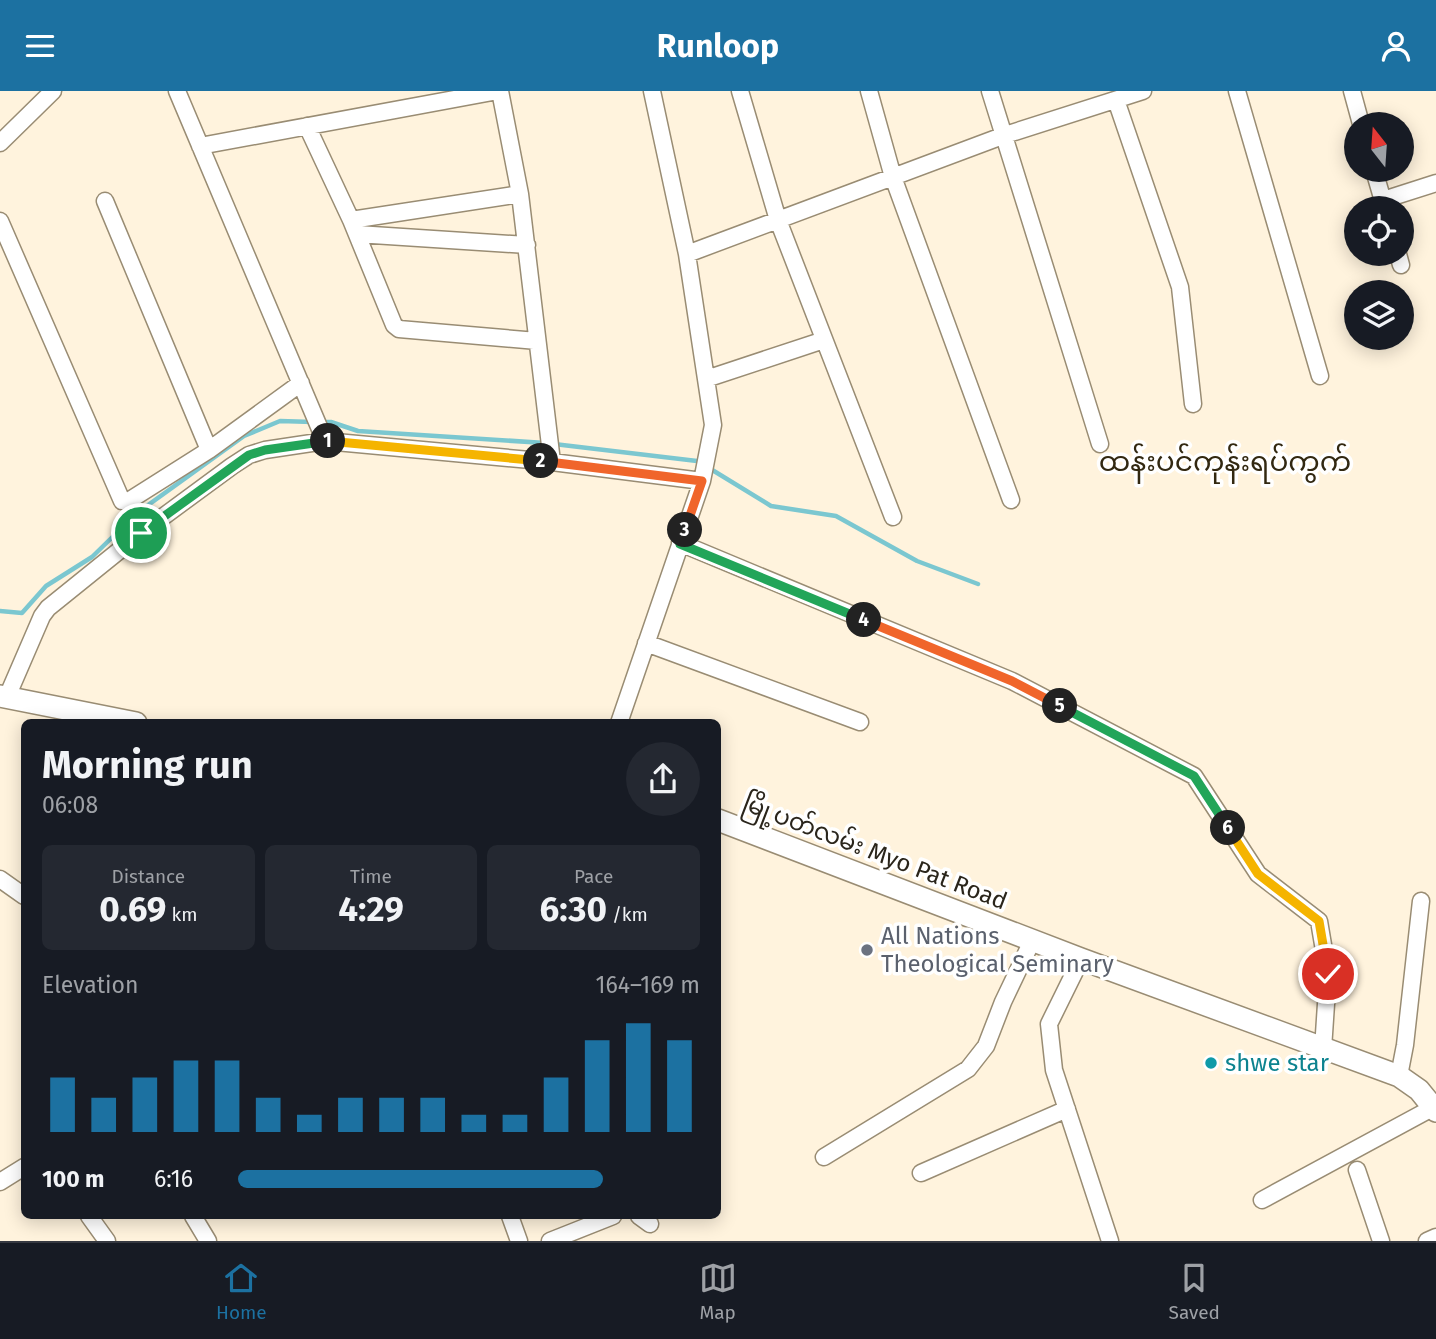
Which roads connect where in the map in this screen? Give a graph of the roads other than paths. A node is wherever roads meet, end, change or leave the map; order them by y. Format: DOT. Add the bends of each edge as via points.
graph roads {
  1 [pos="53,91"];
  2 [pos="177,91"];
  3 [pos="499,91"];
  4 [pos="652,91"];
  5 [pos="740,91"];
  6 [pos="869,91"];
  7 [pos="990,91"];
  8 [pos="1143,91"];
  9 [pos="1237,91"];
  10 [pos="1352,91"];
  11 [pos="1115,100"];
  12 [pos="1358,112"];
  13 [pos="307,126"];
  14 [pos="1004,135"];
  15 [pos="0,143"];
  16 [pos="200,146"];
  17 [pos="893,177"];
  18 [pos="1436,183"];
  19 [pos="520,194"];
  20 [pos="1404,196"];
  21 [pos="105,201"];
  22 [pos="778,220"];
  23 [pos="0,221"];
  24 [pos="354,227"];
  25 [pos="527,246"];
  26 [pos="687,254"];
  27 [pos="824,340"];
  28 [pos="537,341"];
  29 [pos="1320,376"];
  30 [pos="706,379"];
  31 [pos="301,383"];
  32 [pos="1193,404"];
  33 [pos="325,441"];
  34 [pos="1100,444"];
  35 [pos="209,450"];
  36 [pos="552,462"];
  37 [pos="702,481"];
  38 [pos="1011,500"];
  39 [pos="892,517"];
  40 [pos="680,544"];
  41 [pos="646,643"];
  42 [pos="4,697"];
  43 [pos="116,719"];
  44 [pos="620,719"];
  45 [pos="860,722"];
  46 [pos="721,821"];
  47 [pos="0,879"];
  48 [pos="21,895"];
  49 [pos="1421,901"];
  50 [pos="1033,939"];
  51 [pos="1081,959"];
  52 [pos="1323,1049"];
  53 [pos="1399,1076"];
  54 [pos="1067,1109"];
  55 [pos="1435,1109"];
  56 [pos="824,1157"];
  57 [pos="21,1169"];
  58 [pos="1357,1170"];
  59 [pos="921,1173"];
  60 [pos="0,1182"];
  61 [pos="1262,1200"];
  62 [pos="91,1219"];
  63 [pos="195,1219"];
  64 [pos="511,1219"];
  65 [pos="605,1219"];
  66 [pos="1436,1237"];
  67 [pos="107,1241"];
  68 [pos="208,1241"];
  69 [pos="519,1241"];
  70 [pos="550,1241"];
  71 [pos="1110,1241"];
  72 [pos="1381,1241"];
  73 [pos="1427,1241"];
  1 -- 15 [label="street"];
  2 -- 16 [label="street"];
  3 -- 13 [label="street"];
  3 -- 19 [label="street"];
  4 -- 26 [label="street"];
  5 -- 22 [label="street"];
  6 -- 17 [label="street"];
  7 -- 14 [label="street"];
  8 -- 11 [label="street"];
  9 -- 29 [label="street"];
  10 -- 12 [label="street"];
  11 -- 14 [label="street"];
  11 -- 32 [label="street" via="1180,287"];
  13 -- 16 [label="street"];
  13 -- 24 [label="street"];
  14 -- 17 [label="street"];
  14 -- 34 [label="street"];
  16 -- 31 [label="street"];
  17 -- 22 [label="street"];
  17 -- 38 [label="street"];
  18 -- 20 [label="street"];
  19 -- 24 [label="street"];
  19 -- 25 [label="street"];
  21 -- 35 [label="street"];
  22 -- 26 [label="street"];
  22 -- 27 [label="street"];
  23 -- 35 [label="street" via="122,501"];
  24 -- 25 [label="street"];
  24 -- 28 [label="street" via="399,329"];
  25 -- 28 [label="street"];
  26 -- 30 [label="street"];
  27 -- 30 [label="street"];
  27 -- 39 [label="street"];
  28 -- 36 [label="street"];
  30 -- 37 [label="street" via="713,425"];
  31 -- 33 [label="street"];
  31 -- 35 [label="street"];
  33 -- 36 [label="street"];
  33 -- 42 [label="street" via="249,455 141,533 42,616"];
  36 -- 37 [label="street"];
  37 -- 40 [label="street"];
  40 -- 41 [label="street"];
  40 -- 52 [label="street" via="1012,681 1194,776 1258,874 1319,921 1328,974"];
  41 -- 44 [label="street"];
  41 -- 45 [label="street"];
  42 -- 43 [label="main road"];
  46 -- 50 [label="main road, မြို့ပတ်လမ်း Myo Pat Road"];
  47 -- 48 [label="street"];
  49 -- 53 [label="street"];
  50 -- 51 [label="main road, မြို့ပတ်လမ်း Myo Pat Road"];
  50 -- 56 [label="street" via="986,1046 968,1069"];
  51 -- 52 [label="main road, မြို့ပတ်လမ်း Myo Pat Road"];
  51 -- 54 [label="street" via="1048,1024 1054,1070"];
  52 -- 53 [label="main road, မြို့ပတ်လမ်း Myo Pat Road"];
  53 -- 55 [label="main road, မြို့ပတ်လမ်း Myo Pat Road"];
  54 -- 59 [label="street"];
  54 -- 71 [label="street"];
  55 -- 61 [label="street"];
  57 -- 60 [label="street"];
  58 -- 72 [label="street"];
  62 -- 67 [label="street"];
  63 -- 68 [label="street"];
  64 -- 69 [label="street"];
  65 -- 70 [label="street"];
  66 -- 73 [label="street"];
}
